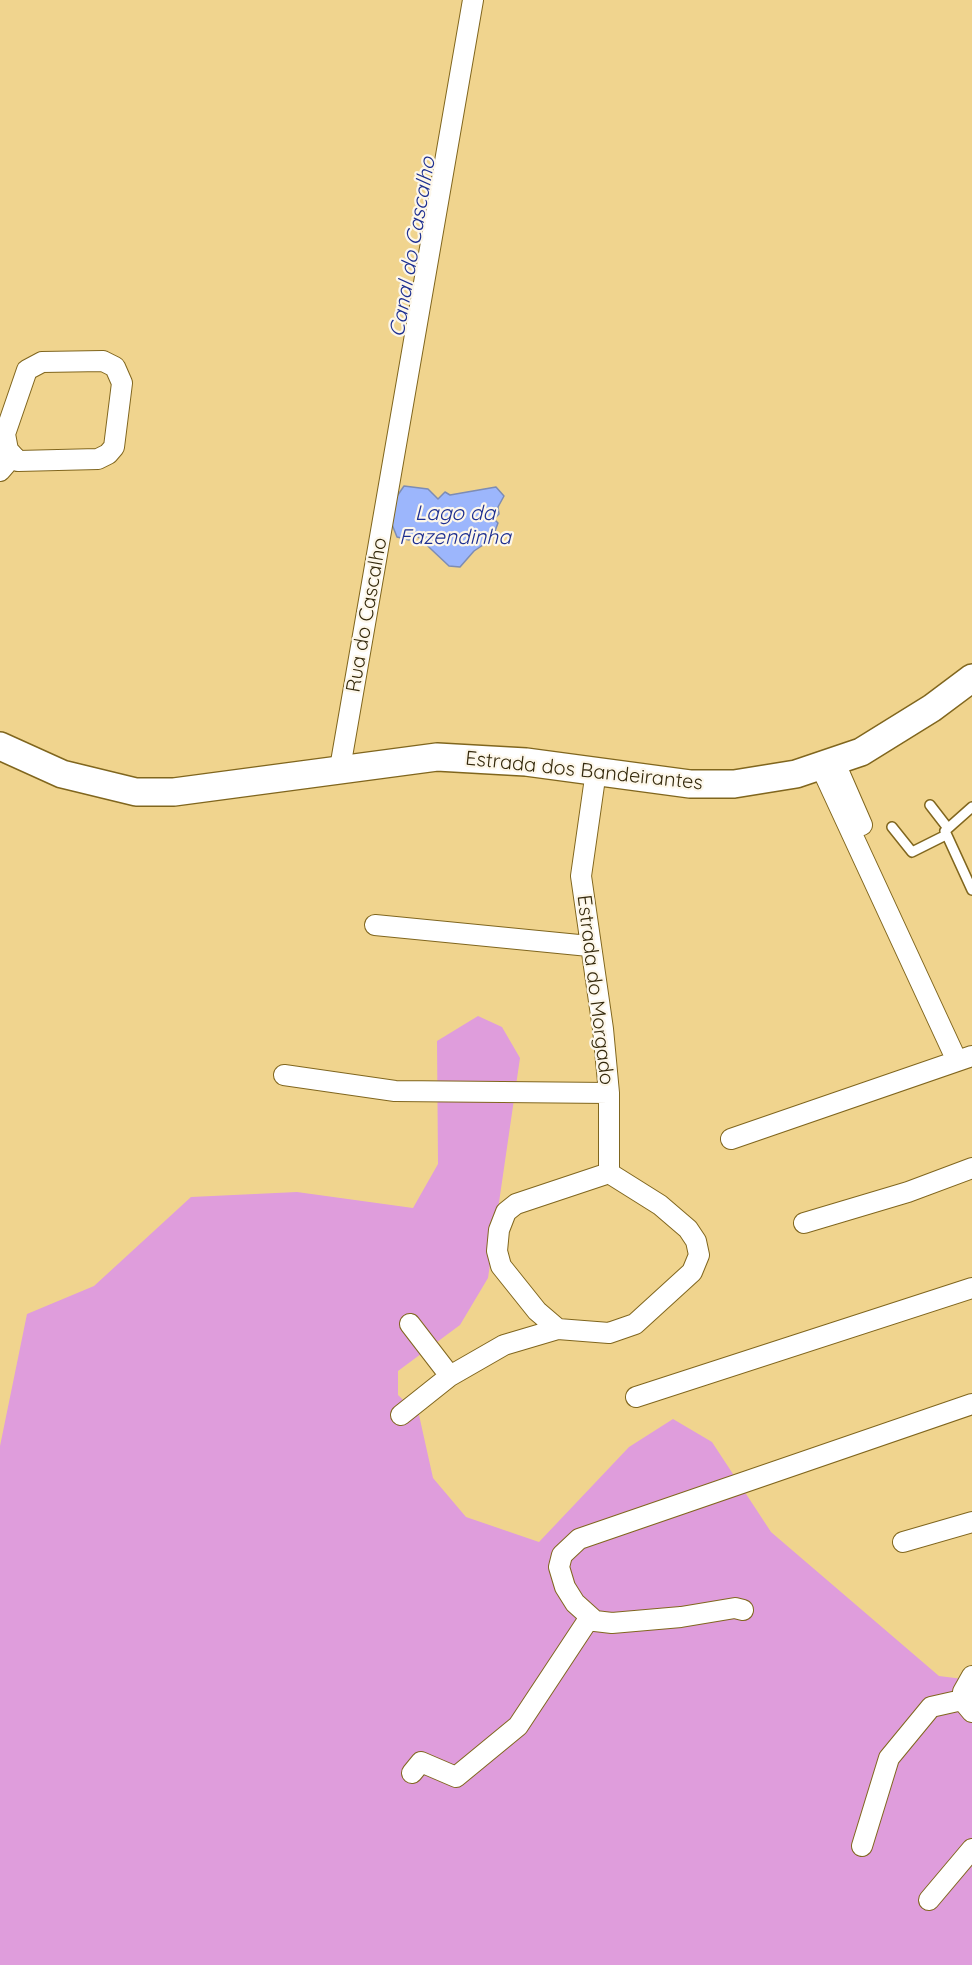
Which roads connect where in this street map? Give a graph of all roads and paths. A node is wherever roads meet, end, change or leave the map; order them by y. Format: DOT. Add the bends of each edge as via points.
graph roads {
  1 [pos="473,0"];
  2 [pos="13,456"];
  3 [pos="0,471"];
  4 [pos="972,678"];
  5 [pos="0,746"];
  6 [pos="828,765"];
  7 [pos="340,768"];
  8 [pos="596,771"];
  9 [pos="930,805"];
  10 [pos="972,807"];
  11 [pos="892,827"];
  12 [pos="946,831"];
  13 [pos="972,890"];
  14 [pos="375,925"];
  15 [pos="589,946"];
  16 [pos="966,1058"];
  17 [pos="284,1075"];
  18 [pos="609,1093"];
  19 [pos="731,1140"];
  20 [pos="972,1168"];
  21 [pos="609,1173"];
  22 [pos="804,1223"];
  23 [pos="972,1288"];
  24 [pos="410,1324"];
  25 [pos="558,1329"];
  26 [pos="450,1376"];
  27 [pos="636,1397"];
  28 [pos="972,1404"];
  29 [pos="401,1416"];
  30 [pos="972,1522"];
  31 [pos="903,1542"];
  32 [pos="743,1610"];
  33 [pos="590,1617"];
  34 [pos="972,1676"];
  35 [pos="967,1706"];
  36 [pos="412,1773"];
  37 [pos="862,1846"];
  38 [pos="972,1849"];
  39 [pos="929,1900"];
  1 -- 7 [label="street, Rua do Cascalho"];
  2 -- 2 [label="street" via="18,461 98,459 108,454 114,447 122,383 115,367 103,361 33,364 27,370 8,420 5,434"];
  2 -- 3 [label="street"];
  4 -- 6 [label="main road, Estrada dos Bandeirantes" via="888,737"];
  5 -- 7 [label="main road, Estrada dos Bandeirantes" via="63,774 136,792 174,792"];
  6 -- 8 [label="main road, Estrada dos Bandeirantes" via="765,781 734,784 690,784"];
  6 -- 16 [label="street"];
  7 -- 8 [label="main road, Estrada dos Bandeirantes" via="437,757"];
  8 -- 15 [label="street, Estrada do Morgado" via="581,876"];
  9 -- 12 [label="lane"];
  10 -- 12 [label="lane"];
  11 -- 12 [label="lane" via="912,852"];
  12 -- 13 [label="lane"];
  14 -- 15 [label="street"];
  15 -- 18 [label="street, Estrada do Morgado"];
  16 -- 19 [label="street"];
  17 -- 18 [label="street" via="395,1091"];
  18 -- 21 [label="street, Estrada do Morgado"];
  20 -- 22 [label="street"];
  21 -- 25 [label="street" via="516,1204 506,1212 499,1230 497,1251 501,1266 537,1311"];
  21 -- 25 [label="street" via="688,1228 699,1255 692,1272 647,1315 624,1330 609,1333"];
  23 -- 27 [label="street"];
  24 -- 26 [label="street"];
  25 -- 26 [label="street" via="504,1345"];
  26 -- 29 [label="street"];
  28 -- 33 [label="street" via="579,1539 562,1555 560,1567 565,1587"];
  30 -- 31 [label="street"];
  32 -- 33 [label="street" via="612,1623"];
  33 -- 36 [label="street" via="518,1726 456,1777 421,1762"];
  34 -- 35 [label="street" via="963,1692"];
  35 -- 37 [label="street" via="931,1707 889,1758"];
  38 -- 39 [label="street"];
}
